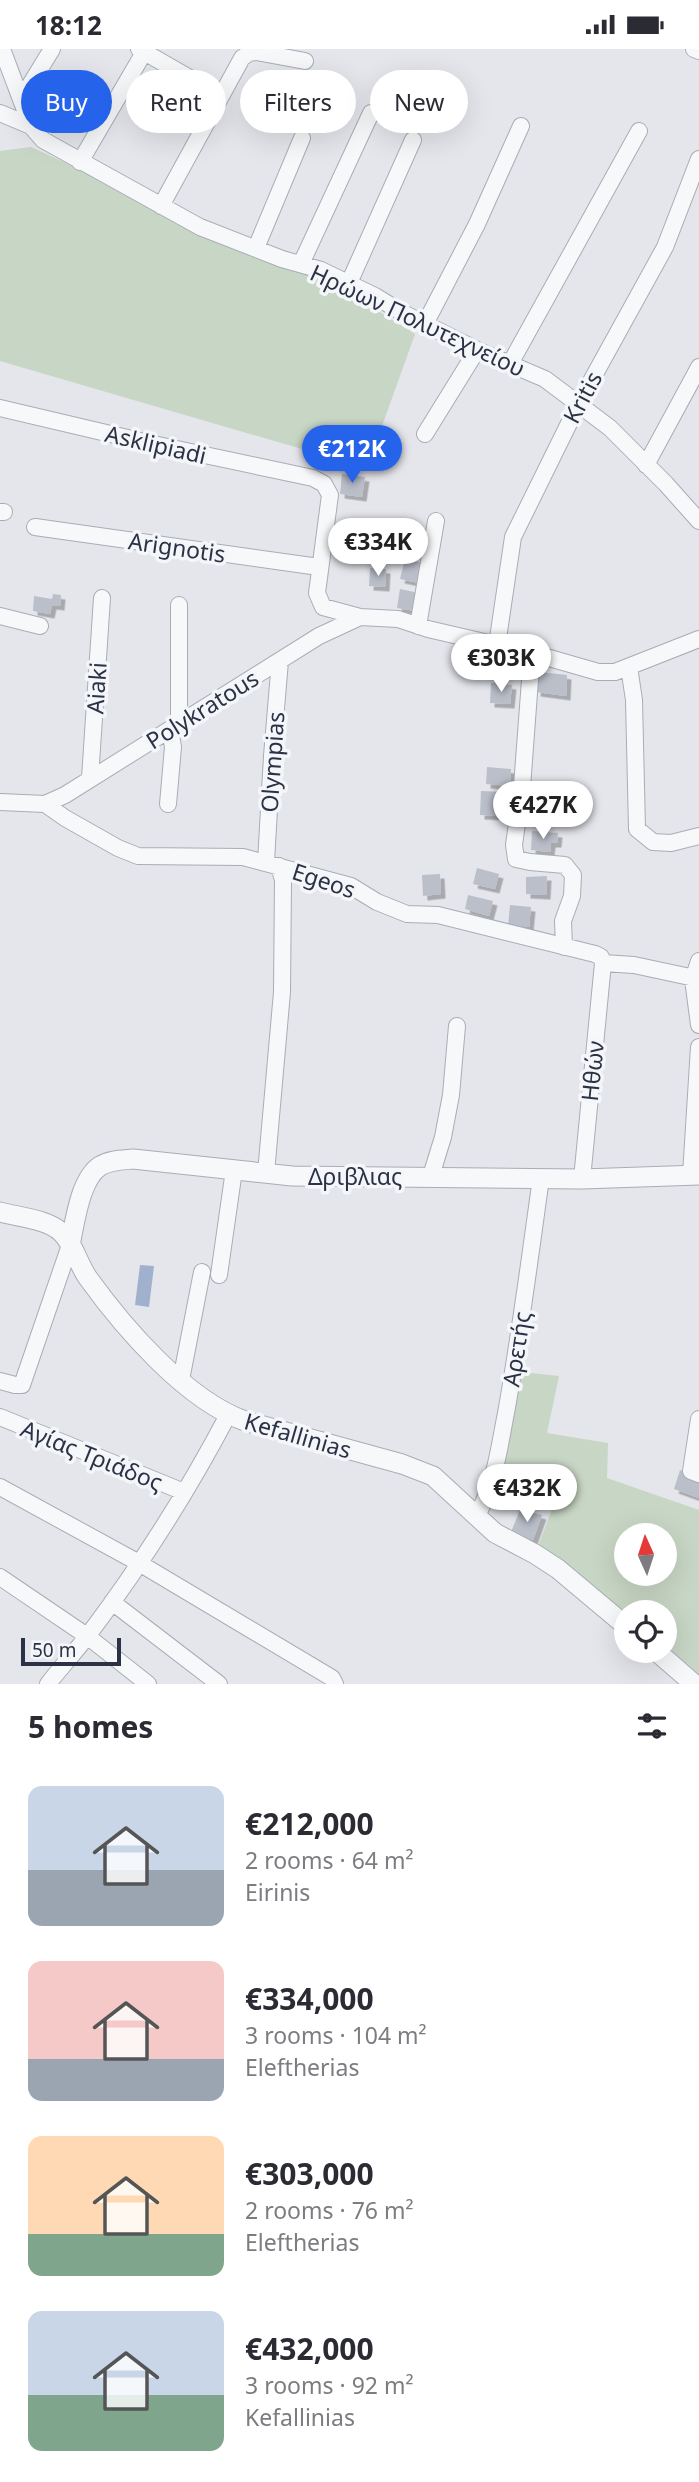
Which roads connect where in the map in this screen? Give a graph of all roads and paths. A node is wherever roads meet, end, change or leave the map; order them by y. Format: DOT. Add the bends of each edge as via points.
graph roads {
  1 [pos="2,49"];
  2 [pos="52,49"];
  3 [pos="143,50"];
  4 [pos="305,61"];
  5 [pos="39,70"];
  6 [pos="177,70"];
  7 [pos="226,87"];
  8 [pos="21,96"];
  9 [pos="0,113"];
  10 [pos="370,115"];
  11 [pos="21,122"];
  12 [pos="521,126"];
  13 [pos="639,131"];
  14 [pos="37,133"];
  15 [pos="201,133"];
  16 [pos="302,138"];
  17 [pos="413,140"];
  18 [pos="699,159"];
  19 [pos="80,162"];
  20 [pos="161,206"];
  21 [pos="256,248"];
  22 [pos="301,264"];
  23 [pos="349,283"];
  24 [pos="425,324"];
  25 [pos="477,349"];
  26 [pos="510,364"];
  27 [pos="699,367"];
  28 [pos="579,403"];
  29 [pos="0,408"];
  30 [pos="425,434"];
  31 [pos="646,465"];
  32 [pos="436,521"];
  33 [pos="699,521"];
  34 [pos="35,527"];
  35 [pos="319,567"];
  36 [pos="102,598"];
  37 [pos="179,605"];
  38 [pos="0,616"];
  39 [pos="360,617"];
  40 [pos="40,626"];
  41 [pos="418,626"];
  42 [pos="699,639"];
  43 [pos="496,645"];
  44 [pos="532,653"];
  45 [pos="280,661"];
  46 [pos="629,667"];
  47 [pos="174,727"];
  48 [pos="90,778"];
  49 [pos="0,802"];
  50 [pos="45,804"];
  51 [pos="169,804"];
  52 [pos="699,836"];
  53 [pos="272,864"];
  54 [pos="564,947"];
  55 [pos="699,961"];
  56 [pos="603,963"];
  57 [pos="696,979"];
  58 [pos="699,1025"];
  59 [pos="457,1026"];
  60 [pos="699,1047"];
  61 [pos="234,1170"];
  62 [pos="267,1173"];
  63 [pos="695,1175"];
  64 [pos="430,1176"];
  65 [pos="541,1178"];
  66 [pos="582,1179"];
  67 [pos="0,1212"];
  68 [pos="70,1245"];
  69 [pos="202,1272"];
  70 [pos="219,1275"];
  71 [pos="181,1380"];
  72 [pos="0,1382"];
  73 [pos="228,1415"];
  74 [pos="0,1417"];
  75 [pos="699,1419"];
  76 [pos="699,1474"];
  77 [pos="0,1487"];
  78 [pos="184,1492"];
  79 [pos="477,1515"];
  80 [pos="139,1563"];
  81 [pos="0,1577"];
  82 [pos="112,1602"];
  83 [pos="614,1616"];
  84 [pos="87,1636"];
  85 [pos="670,1663"];
  86 [pos="48,1684"];
  87 [pos="148,1684"];
  88 [pos="219,1684"];
  89 [pos="335,1684"];
  90 [pos="694,1684"];
  1 -- 8 [label="street"];
  2 -- 5 [label="street"];
  3 -- 6 [label="street"];
  3 -- 19 [label="street"];
  4 -- 7 [label="street" via="249,53"];
  9 -- 11 [label="street"];
  10 -- 22 [label="street"];
  12 -- 24 [label="street"];
  13 -- 26 [label="street"];
  14 -- 19 [label="street, Ηρώων Πολυτεχνείου"];
  15 -- 20 [label="street"];
  16 -- 21 [label="street"];
  17 -- 23 [label="street"];
  18 -- 28 [label="street, Kritis" via="664,247"];
  19 -- 20 [label="street, Ηρώων Πολυτεχνείου"];
  20 -- 21 [label="street, Ηρώων Πολυτεχνείου"];
  21 -- 22 [label="street, Ηρώων Πολυτεχνείου"];
  22 -- 23 [label="street, Ηρώων Πολυτεχνείου"];
  23 -- 24 [label="street, Ηρώων Πολυτεχνείου"];
  24 -- 25 [label="street, Ηρώων Πολυτεχνείου"];
  25 -- 26 [label="street, Ηρώων Πολυτεχνείου"];
  25 -- 30 [label="street"];
  26 -- 28 [label="street, Ηρώων Πολυτεχνείου" via="545,379"];
  27 -- 31 [label="street"];
  28 -- 31 [label="street, Ηρώων Πολυτεχνείου"];
  28 -- 43 [label="street, Kritis" via="513,537"];
  29 -- 35 [label="street, Asklipiadi" via="313,478 324,484 330,495"];
  31 -- 33 [label="street, Ηρώων Πολυτεχνείου"];
  32 -- 41 [label="street"];
  34 -- 35 [label="street, Arignotis"];
  35 -- 39 [label="street" via="317,593 323,607"];
  36 -- 48 [label="street, Aiaki"];
  37 -- 47 [label="street"];
  38 -- 40 [label="street"];
  39 -- 41 [label="street" via="389,617"];
  39 -- 45 [label="street, Polykratous"];
  41 -- 43 [label="street"];
  42 -- 46 [label="street"];
  43 -- 44 [label="street"];
  44 -- 46 [label="street" via="598,672"];
  44 -- 54 [label="street" via="514,845 516,859 565,865 573,875 563,921"];
  45 -- 47 [label="street, Polykratous"];
  45 -- 53 [label="street, Olympias" via="272,756"];
  46 -- 52 [label="street" via="637,829 653,842"];
  47 -- 48 [label="street, Polykratous"];
  47 -- 51 [label="street"];
  48 -- 50 [label="street, Polykratous"];
  49 -- 50 [label="street"];
  50 -- 53 [label="street, Egeos" via="138,856 235,856"];
  53 -- 54 [label="street, Egeos" via="351,886 407,914 438,915"];
  53 -- 62 [label="street, Olympias" via="283,880 282,992"];
  54 -- 56 [label="street, Egeos" via="595,954"];
  55 -- 57 [label="street"];
  56 -- 57 [label="street"];
  56 -- 66 [label="street, Ηθών"];
  57 -- 58 [label="street"];
  59 -- 64 [label="street" via="451,1095"];
  60 -- 63 [label="street"];
  61 -- 62 [label="street, Δριβλιας"];
  61 -- 68 [label="street, Δριβλιας" via="133,1159 102,1164 88,1179"];
  61 -- 70 [label="street"];
  62 -- 64 [label="street, Δριβλιας"];
  63 -- 66 [label="street, Δριβλιας"];
  64 -- 65 [label="street, Δριβλιας"];
  65 -- 66 [label="street, Δριβλιας"];
  65 -- 79 [label="street, Αρετής" via="495,1473"];
  67 -- 68 [label="street, Kefallinias" via="53,1227"];
  68 -- 71 [label="street, Kefallinias" via="86,1275 130,1333"];
  68 -- 72 [label="street" via="22,1385"];
  69 -- 71 [label="street"];
  71 -- 73 [label="street, Kefallinias"];
  73 -- 78 [label="street"];
  73 -- 79 [label="street, Kefallinias" via="421,1471 446,1485"];
  74 -- 78 [label="street, Αγίας Τριάδος"];
  75 -- 76 [label="street" via="691,1471"];
  77 -- 80 [label="street"];
  78 -- 80 [label="street"];
  79 -- 83 [label="street, Kefallinias" via="502,1537 558,1569"];
  80 -- 82 [label="street"];
  80 -- 89 [label="street" via="332,1678"];
  81 -- 84 [label="street"];
  82 -- 84 [label="street"];
  82 -- 88 [label="street"];
  84 -- 86 [label="street"];
  84 -- 87 [label="street"];
  85 -- 90 [label="street"];
}
